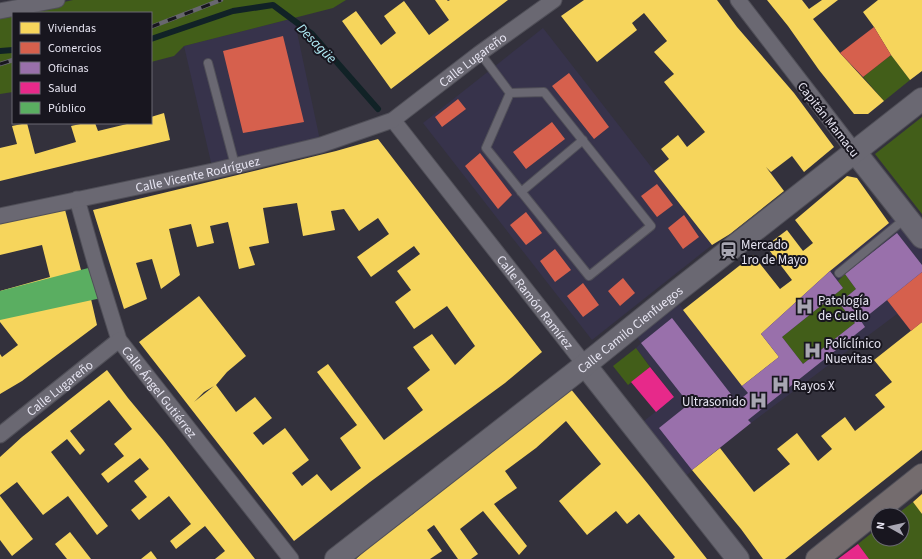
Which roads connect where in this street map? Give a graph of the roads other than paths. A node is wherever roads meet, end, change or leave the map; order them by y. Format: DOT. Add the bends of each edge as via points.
graph roads {
  1 [pos="57,0"];
  2 [pos="554,0"];
  3 [pos="738,0"];
  4 [pos="0,11"];
  5 [pos="480,53"];
  6 [pos="208,63"];
  7 [pos="510,93"];
  8 [pos="922,99"];
  9 [pos="393,120"];
  10 [pos="583,140"];
  11 [pos="855,152"];
  12 [pos="235,165"];
  13 [pos="521,192"];
  14 [pos="77,199"];
  15 [pos="0,216"];
  16 [pos="906,218"];
  17 [pos="922,237"];
  18 [pos="839,273"];
  19 [pos="119,340"];
  20 [pos="585,365"];
  21 [pos="0,435"];
  22 [pos="922,475"];
  23 [pos="291,559"];
  24 [pos="336,559"];
  25 [pos="738,559"];
  26 [pos="816,559"];
  1 -- 4 [label="street"];
  2 -- 5 [label="street, Calle Lugareño"];
  3 -- 11 [label="street, Capitán Mamacu"];
  5 -- 7 [label="lane"];
  5 -- 9 [label="street, Calle Lugareño"];
  6 -- 12 [label="lane"];
  7 -- 10 [label="lane" via="544,92"];
  7 -- 13 [label="lane" via="486,148"];
  8 -- 11 [label="main road, Calle Camilo Cienfuegos"];
  9 -- 12 [label="street, Calle Vicente Rodríguez" via="321,145"];
  9 -- 20 [label="street, Calle Ramón Ramírez"];
  10 -- 13 [label="lane"];
  10 -- 13 [label="lane" via="651,226 589,276"];
  11 -- 16 [label="main road, Capitán Mamacu"];
  11 -- 20 [label="main road, Calle Camilo Cienfuegos"];
  12 -- 14 [label="street, Calle Vicente Rodríguez"];
  14 -- 15 [label="street, Calle Vicente Rodríguez"];
  14 -- 19 [label="street, Calle Ángel Gutiérrez"];
  16 -- 17 [label="main road, Capitán Mamacu"];
  16 -- 18 [label="lane"];
  19 -- 21 [label="street, Calle Lugareño"];
  19 -- 23 [label="street, Calle Ángel Gutiérrez"];
  20 -- 24 [label="main road, Calle Camilo Cienfuegos"];
  20 -- 25 [label="main road, Calle Ramón Ramírez"];
  22 -- 26 [label="main road"];
}
